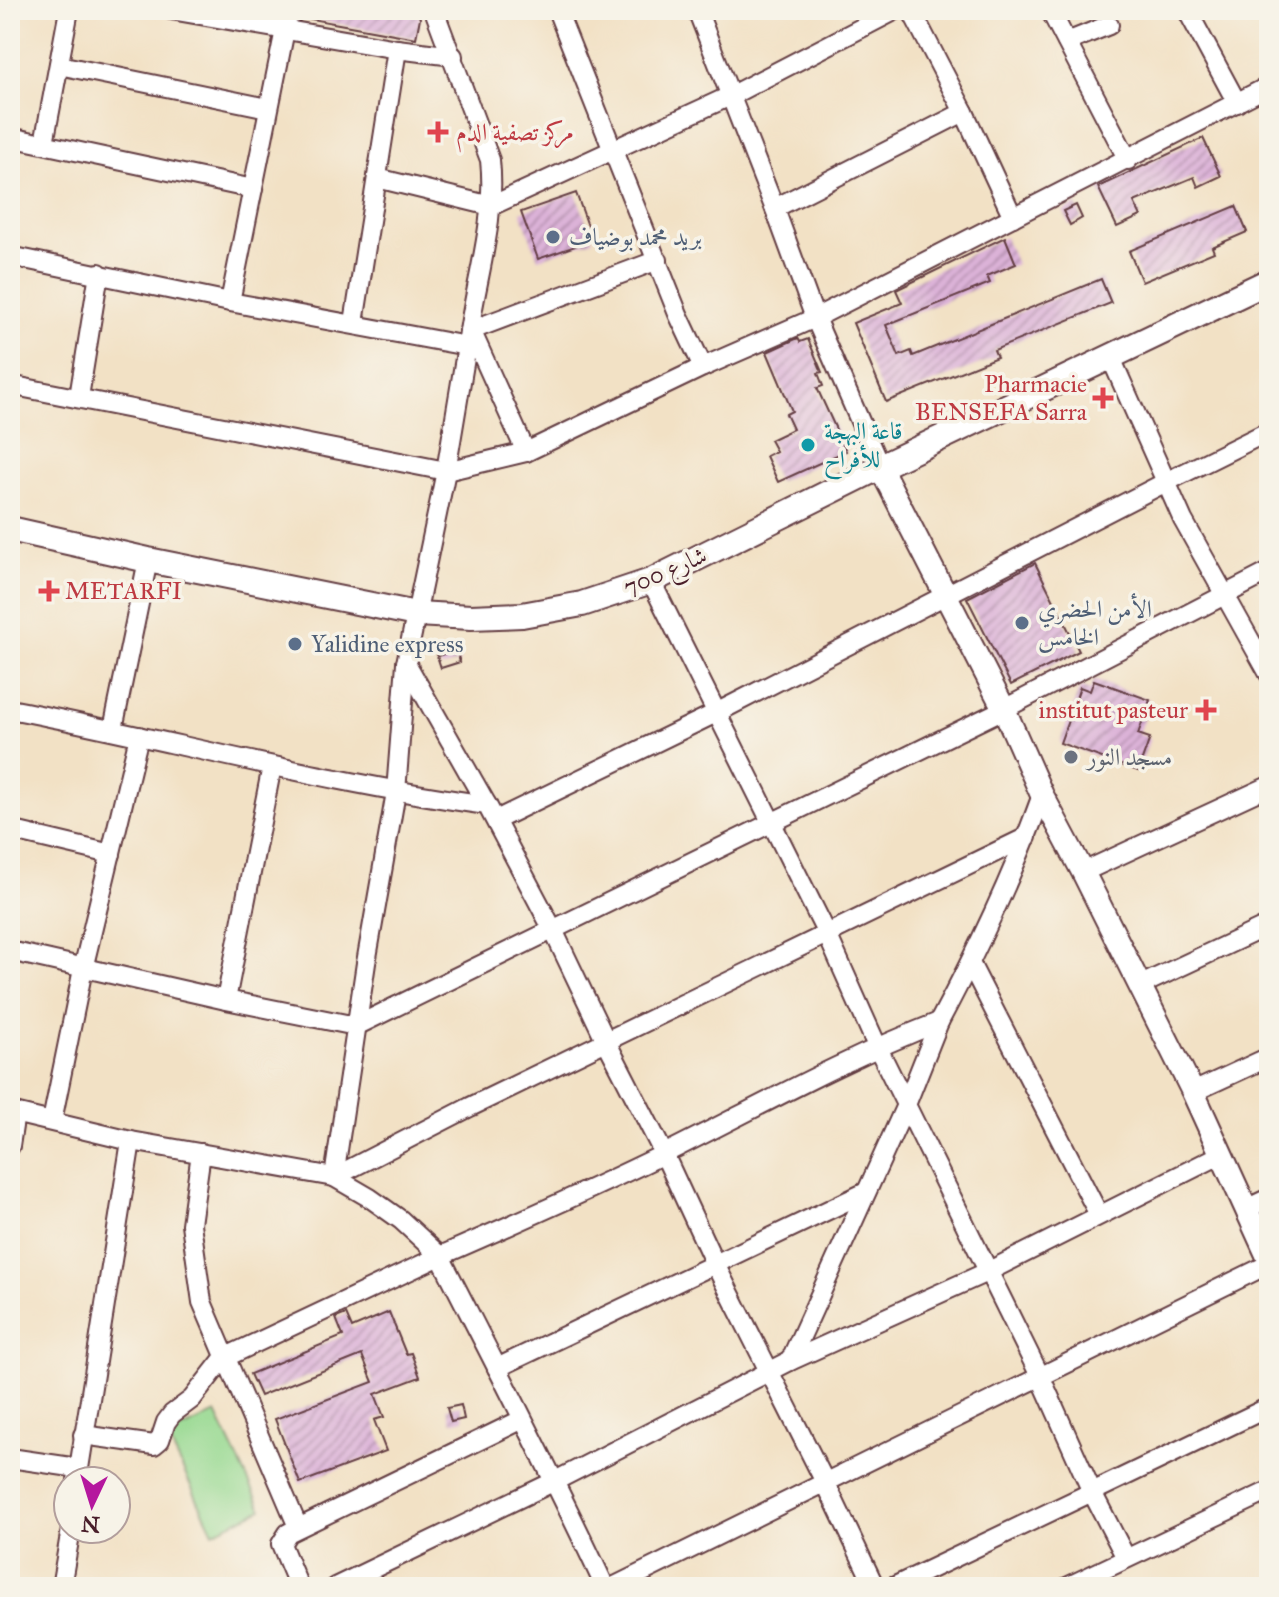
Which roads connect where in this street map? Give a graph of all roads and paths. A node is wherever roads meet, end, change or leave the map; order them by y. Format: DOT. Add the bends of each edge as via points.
graph roads {
  1 [pos="69,10"];
  2 [pos="171,10"];
  3 [pos="289,10"];
  4 [pos="434,10"];
  5 [pos="557,10"];
  6 [pos="697,10"];
  7 [pos="896,10"];
  8 [pos="911,10"];
  9 [pos="1050,10"];
  10 [pos="1187,10"];
  11 [pos="1109,25"];
  12 [pos="285,29"];
  13 [pos="1067,42"];
  14 [pos="397,49"];
  15 [pos="453,56"];
  16 [pos="59,65"];
  17 [pos="1269,86"];
  18 [pos="730,96"];
  19 [pos="1237,103"];
  20 [pos="268,108"];
  21 [pos="964,112"];
  22 [pos="10,137"];
  23 [pos="44,143"];
  24 [pos="612,149"];
  25 [pos="1128,160"];
  26 [pos="377,178"];
  27 [pos="253,189"];
  28 [pos="491,206"];
  29 [pos="775,208"];
  30 [pos="1013,217"];
  31 [pos="10,256"];
  32 [pos="658,260"];
  33 [pos="99,273"];
  34 [pos="1269,281"];
  35 [pos="230,302"];
  36 [pos="815,318"];
  37 [pos="354,323"];
  38 [pos="469,336"];
  39 [pos="1111,358"];
  40 [pos="703,367"];
  41 [pos="10,385"];
  42 [pos="79,397"];
  43 [pos="1269,431"];
  44 [pos="526,452"];
  45 [pos="880,467"];
  46 [pos="446,471"];
  47 [pos="1166,482"];
  48 [pos="10,529"];
  49 [pos="148,560"];
  50 [pos="1269,572"];
  51 [pos="651,581"];
  52 [pos="948,595"];
  53 [pos="1225,596"];
  54 [pos="416,614"];
  55 [pos="406,663"];
  56 [pos="1269,674"];
  57 [pos="10,709"];
  58 [pos="1004,709"];
  59 [pos="716,713"];
  60 [pos="113,729"];
  61 [pos="139,736"];
  62 [pos="272,766"];
  63 [pos="1269,786"];
  64 [pos="396,792"];
  65 [pos="1042,795"];
  66 [pos="491,812"];
  67 [pos="771,823"];
  68 [pos="10,830"];
  69 [pos="1027,837"];
  70 [pos="111,854"];
  71 [pos="1083,872"];
  72 [pos="1269,925"];
  73 [pos="553,930"];
  74 [pos="827,934"];
  75 [pos="10,951"];
  76 [pos="970,963"];
  77 [pos="83,969"];
  78 [pos="1139,986"];
  79 [pos="226,1000"];
  80 [pos="939,1022"];
  81 [pos="356,1026"];
  82 [pos="606,1041"];
  83 [pos="877,1046"];
  84 [pos="1269,1057"];
  85 [pos="1193,1092"];
  86 [pos="906,1105"];
  87 [pos="13,1113"];
  88 [pos="52,1121"];
  89 [pos="131,1141"];
  90 [pos="10,1146"];
  91 [pos="201,1153"];
  92 [pos="664,1154"];
  93 [pos="1222,1154"];
  94 [pos="334,1177"];
  95 [pos="866,1192"];
  96 [pos="1269,1198"];
  97 [pos="1246,1209"];
  98 [pos="1099,1215"];
  99 [pos="440,1256"];
  100 [pos="1269,1261"];
  101 [pos="715,1264"];
  102 [pos="987,1272"];
  103 [pos="224,1358"];
  104 [pos="790,1361"];
  105 [pos="497,1368"];
  106 [pos="768,1373"];
  107 [pos="1041,1378"];
  108 [pos="1269,1407"];
  109 [pos="521,1420"];
  110 [pos="83,1435"];
  111 [pos="10,1458"];
  112 [pos="78,1465"];
  113 [pos="52,1469"];
  114 [pos="555,1481"];
  115 [pos="826,1484"];
  116 [pos="1269,1491"];
  117 [pos="1092,1492"];
  118 [pos="298,1527"];
  119 [pos="68,1545"];
  120 [pos="1126,1558"];
  121 [pos="61,1587"];
  122 [pos="299,1587"];
  123 [pos="335,1587"];
  124 [pos="605,1587"];
  125 [pos="613,1587"];
  126 [pos="875,1587"];
  127 [pos="893,1587"];
  128 [pos="1067,1587"];
  1 -- 16 [label="street"];
  2 -- 12 [label="street"];
  3 -- 12 [label="street"];
  4 -- 15 [label="street"];
  5 -- 24 [label="street"];
  6 -- 18 [label="street"];
  7 -- 18 [label="street"];
  8 -- 21 [label="street"];
  9 -- 13 [label="street"];
  10 -- 19 [label="street"];
  11 -- 13 [label="street"];
  12 -- 14 [label="street"];
  12 -- 20 [label="street"];
  13 -- 25 [label="street"];
  14 -- 15 [label="street"];
  14 -- 26 [label="street"];
  15 -- 28 [label="street" via="490,160"];
  16 -- 20 [label="street"];
  16 -- 23 [label="street"];
  17 -- 19 [label="street"];
  18 -- 24 [label="street"];
  18 -- 29 [label="street"];
  19 -- 25 [label="street"];
  20 -- 27 [label="street"];
  21 -- 29 [label="street"];
  21 -- 30 [label="street"];
  22 -- 23 [label="street"];
  23 -- 27 [label="street"];
  24 -- 28 [label="street"];
  24 -- 32 [label="street"];
  25 -- 30 [label="street"];
  26 -- 28 [label="street"];
  26 -- 37 [label="street"];
  27 -- 35 [label="street"];
  28 -- 38 [label="street"];
  29 -- 36 [label="street"];
  30 -- 36 [label="street"];
  31 -- 33 [label="street"];
  32 -- 38 [label="street"];
  32 -- 40 [label="street"];
  33 -- 35 [label="street"];
  33 -- 42 [label="street"];
  34 -- 39 [label="main road, شارع 700"];
  35 -- 37 [label="street"];
  36 -- 40 [label="street"];
  36 -- 45 [label="street"];
  37 -- 38 [label="street"];
  38 -- 44 [label="street"];
  38 -- 46 [label="street"];
  39 -- 45 [label="main road, شارع 700"];
  39 -- 47 [label="street"];
  40 -- 44 [label="street"];
  41 -- 42 [label="street"];
  42 -- 46 [label="street"];
  43 -- 47 [label="street"];
  44 -- 46 [label="street"];
  45 -- 51 [label="main road, شارع 700"];
  45 -- 52 [label="street"];
  46 -- 54 [label="street"];
  47 -- 52 [label="street"];
  47 -- 53 [label="street"];
  48 -- 49 [label="main road, شارع 700"];
  49 -- 54 [label="main road, شارع 700"];
  49 -- 60 [label="street"];
  50 -- 53 [label="street"];
  51 -- 54 [label="main road, شارع 700" via="582,604 522,615"];
  51 -- 59 [label="street"];
  52 -- 58 [label="street"];
  52 -- 59 [label="street"];
  53 -- 56 [label="street"];
  53 -- 58 [label="street"];
  54 -- 55 [label="street"];
  55 -- 64 [label="street"];
  55 -- 66 [label="street"];
  57 -- 60 [label="street"];
  58 -- 65 [label="street"];
  58 -- 67 [label="street"];
  59 -- 66 [label="street"];
  59 -- 67 [label="street"];
  60 -- 61 [label="street"];
  61 -- 62 [label="street"];
  61 -- 70 [label="street"];
  62 -- 64 [label="street"];
  62 -- 79 [label="street"];
  63 -- 71 [label="street"];
  64 -- 66 [label="street"];
  64 -- 81 [label="street"];
  65 -- 69 [label="street"];
  65 -- 71 [label="street"];
  66 -- 73 [label="street"];
  67 -- 73 [label="street"];
  67 -- 74 [label="street"];
  68 -- 70 [label="street"];
  69 -- 74 [label="street"];
  69 -- 76 [label="street"];
  70 -- 77 [label="street"];
  71 -- 78 [label="street"];
  72 -- 78 [label="street"];
  73 -- 81 [label="street"];
  73 -- 82 [label="street"];
  74 -- 82 [label="street"];
  74 -- 83 [label="street"];
  75 -- 77 [label="street"];
  76 -- 80 [label="street"];
  76 -- 98 [label="street"];
  77 -- 79 [label="street"];
  77 -- 88 [label="street"];
  78 -- 85 [label="street"];
  79 -- 81 [label="street"];
  80 -- 83 [label="street"];
  80 -- 86 [label="street"];
  81 -- 94 [label="street"];
  82 -- 92 [label="street"];
  82 -- 94 [label="street"];
  83 -- 86 [label="street"];
  83 -- 92 [label="street"];
  84 -- 85 [label="street"];
  85 -- 93 [label="street"];
  86 -- 95 [label="street"];
  86 -- 102 [label="street"];
  87 -- 88 [label="street"];
  87 -- 90 [label="street"];
  88 -- 89 [label="street"];
  89 -- 91 [label="street"];
  89 -- 110 [label="street"];
  91 -- 94 [label="street"];
  91 -- 103 [label="street" via="192,1207 193,1251 202,1302"];
  92 -- 99 [label="street"];
  92 -- 101 [label="street"];
  93 -- 97 [label="street"];
  93 -- 98 [label="street"];
  94 -- 99 [label="street" via="401,1220"];
  95 -- 101 [label="street"];
  95 -- 104 [label="street"];
  96 -- 97 [label="street"];
  97 -- 100 [label="street"];
  98 -- 102 [label="street"];
  99 -- 103 [label="street"];
  99 -- 105 [label="street"];
  100 -- 107 [label="street"];
  101 -- 105 [label="street"];
  101 -- 106 [label="street"];
  102 -- 104 [label="street"];
  102 -- 107 [label="street"];
  103 -- 110 [label="street" via="200,1390 172,1414 154,1445"];
  103 -- 118 [label="street"];
  104 -- 106 [label="street"];
  105 -- 109 [label="street"];
  106 -- 114 [label="street"];
  106 -- 115 [label="street"];
  107 -- 115 [label="street"];
  107 -- 117 [label="street"];
  108 -- 117 [label="street"];
  109 -- 114 [label="street"];
  109 -- 118 [label="street"];
  110 -- 112 [label="street"];
  111 -- 113 [label="street"];
  114 -- 123 [label="street"];
  114 -- 124 [label="street"];
  115 -- 125 [label="street"];
  115 -- 126 [label="street"];
  116 -- 120 [label="street"];
  117 -- 120 [label="street"];
  117 -- 127 [label="street"];
  118 -- 122 [label="street" via="281,1544"];
  119 -- 121 [label="street"];
  120 -- 128 [label="street"];
}
